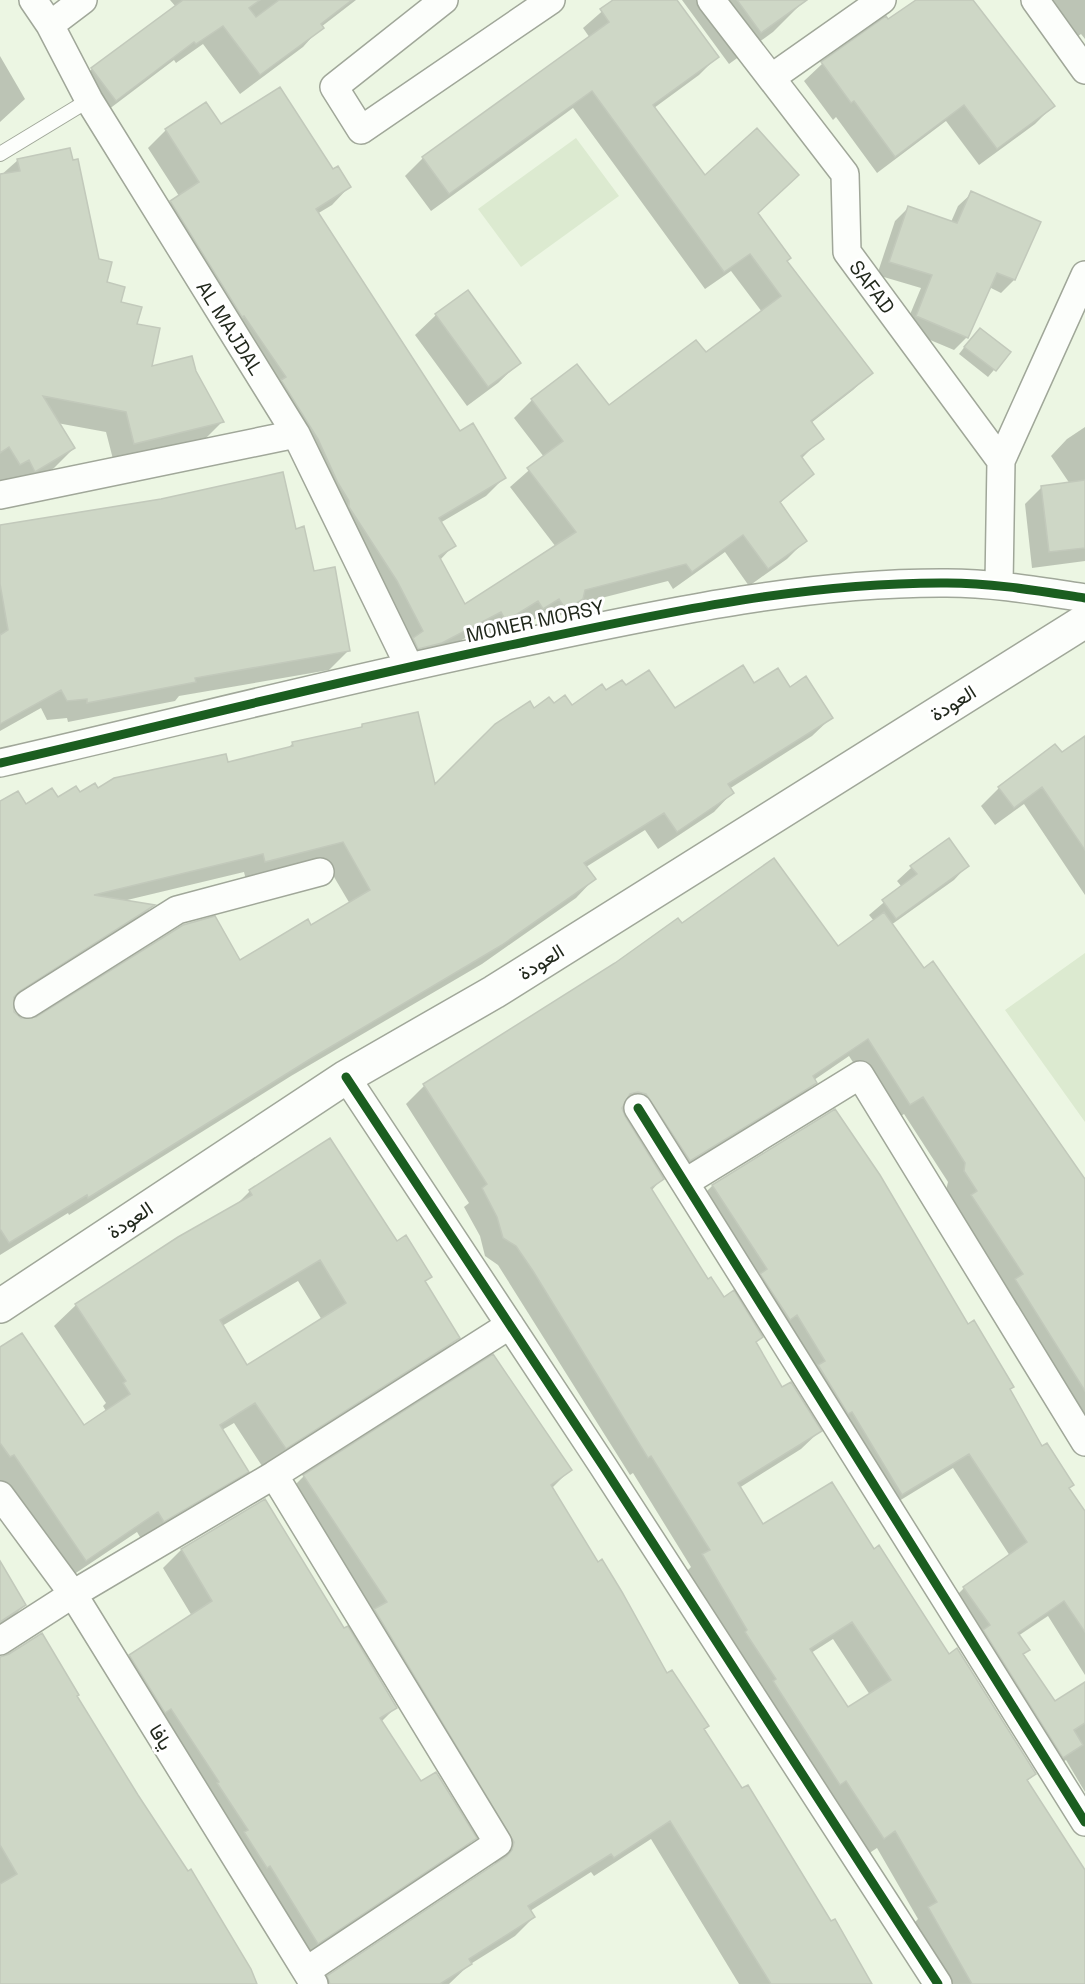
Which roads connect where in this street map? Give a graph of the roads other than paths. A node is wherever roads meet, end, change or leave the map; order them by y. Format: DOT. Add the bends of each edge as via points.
graph roads {
  1 [pos="33,0"];
  2 [pos="84,0"];
  3 [pos="444,0"];
  4 [pos="551,0"];
  5 [pos="711,0"];
  6 [pos="882,0"];
  7 [pos="1035,0"];
  8 [pos="50,25"];
  9 [pos="1085,70"];
  10 [pos="771,78"];
  11 [pos="89,100"];
  12 [pos="0,154"];
  13 [pos="1085,275"];
  14 [pos="296,434"];
  15 [pos="1001,461"];
  16 [pos="0,495"];
  17 [pos="999,585"];
  18 [pos="1085,598"];
  19 [pos="1085,621"];
  20 [pos="409,666"];
  21 [pos="0,763"];
  22 [pos="320,872"];
  23 [pos="28,1004"];
  24 [pos="345,1077"];
  25 [pos="638,1108"];
  26 [pos="686,1182"];
  27 [pos="0,1306"];
  28 [pos="510,1325"];
  29 [pos="1085,1442"];
  30 [pos="274,1475"];
  31 [pos="0,1496"];
  32 [pos="73,1594"];
  33 [pos="0,1641"];
  34 [pos="1085,1822"];
  35 [pos="310,1978"];
  36 [pos="938,1984"];
  1 -- 8 [label="street, AL MAJDAL"];
  2 -- 8 [label="street"];
  3 -- 4 [label="street" via="334,87 361,130"];
  5 -- 10 [label="street, SAFAD"];
  6 -- 10 [label="street"];
  7 -- 9 [label="street"];
  8 -- 11 [label="street, AL MAJDAL"];
  10 -- 15 [label="street, SAFAD" via="845,174 847,252"];
  11 -- 12 [label="lane"];
  11 -- 14 [label="street, AL MAJDAL"];
  13 -- 15 [label="street"];
  14 -- 16 [label="street"];
  14 -- 20 [label="street, AL MAJDAL"];
  15 -- 17 [label="street"];
  17 -- 18 [label="street, MONER MORSY"];
  17 -- 20 [label="street, MONER MORSY" via="868,586 735,600"];
  19 -- 24 [label="main road, العودة" via="504,986"];
  20 -- 21 [label="street, MONER MORSY"];
  22 -- 23 [label="street" via="177,910"];
  24 -- 27 [label="main road, العودة"];
  24 -- 28 [label="street"];
  25 -- 26 [label="street"];
  26 -- 29 [label="street" via="860,1075"];
  26 -- 34 [label="street"];
  28 -- 30 [label="street"];
  28 -- 36 [label="street"];
  30 -- 32 [label="street"];
  30 -- 35 [label="street" via="498,1842"];
  31 -- 32 [label="street, يافا"];
  32 -- 33 [label="street"];
  32 -- 35 [label="street, يافا"];
}
